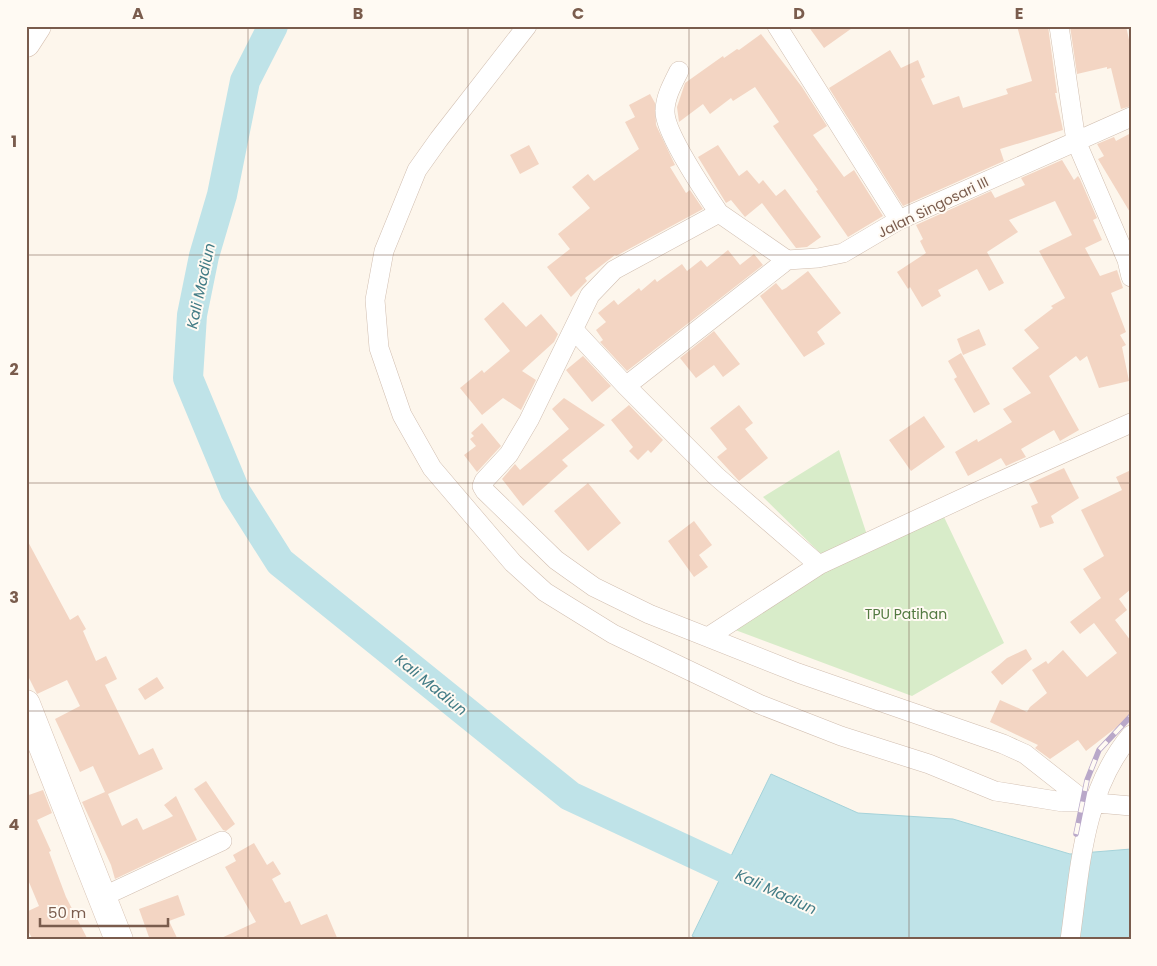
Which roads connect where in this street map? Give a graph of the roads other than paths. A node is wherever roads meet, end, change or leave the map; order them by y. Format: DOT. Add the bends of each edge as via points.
graph roads {
  1 [pos="37,26"];
  2 [pos="527,26"];
  3 [pos="777,26"];
  4 [pos="1059,26"];
  5 [pos="26,44"];
  6 [pos="679,71"];
  7 [pos="1131,117"];
  8 [pos="1076,141"];
  9 [pos="719,213"];
  10 [pos="899,220"];
  11 [pos="786,260"];
  12 [pos="1131,276"];
  13 [pos="574,330"];
  14 [pos="626,386"];
  15 [pos="1131,423"];
  16 [pos="819,565"];
  17 [pos="708,637"];
  18 [pos="26,704"];
  19 [pos="1131,735"];
  20 [pos="1089,803"];
  21 [pos="1131,806"];
  22 [pos="222,841"];
  23 [pos="102,897"];
  24 [pos="119,940"];
  25 [pos="1070,940"];
  1 -- 5 [label="street"];
  2 -- 20 [label="street" via="418,170 384,251 375,300 379,348 402,414 432,468 513,563 545,592 613,634 759,704 842,736 929,764 995,791"];
  3 -- 10 [label="street"];
  4 -- 8 [label="street"];
  6 -- 9 [label="street" via="666,104 666,118 700,186"];
  7 -- 8 [label="street, Jalan Singosari III"];
  8 -- 10 [label="street, Jalan Singosari III"];
  8 -- 12 [label="street"];
  9 -- 11 [label="street"];
  9 -- 13 [label="street" via="614,270 590,295"];
  10 -- 11 [label="street, Jalan Singosari III" via="836,256"];
  11 -- 14 [label="street"];
  13 -- 14 [label="street"];
  13 -- 17 [label="street" via="509,454 482,486 556,560 594,587 649,614"];
  14 -- 16 [label="street" via="716,476"];
  15 -- 16 [label="street"];
  16 -- 17 [label="street"];
  17 -- 20 [label="street" via="798,673 1003,744 1025,754"];
  18 -- 23 [label="street"];
  19 -- 20 [label="street" via="1106,770"];
  20 -- 21 [label="street"];
  20 -- 25 [label="street"];
  22 -- 23 [label="street"];
  23 -- 24 [label="street"];
}
